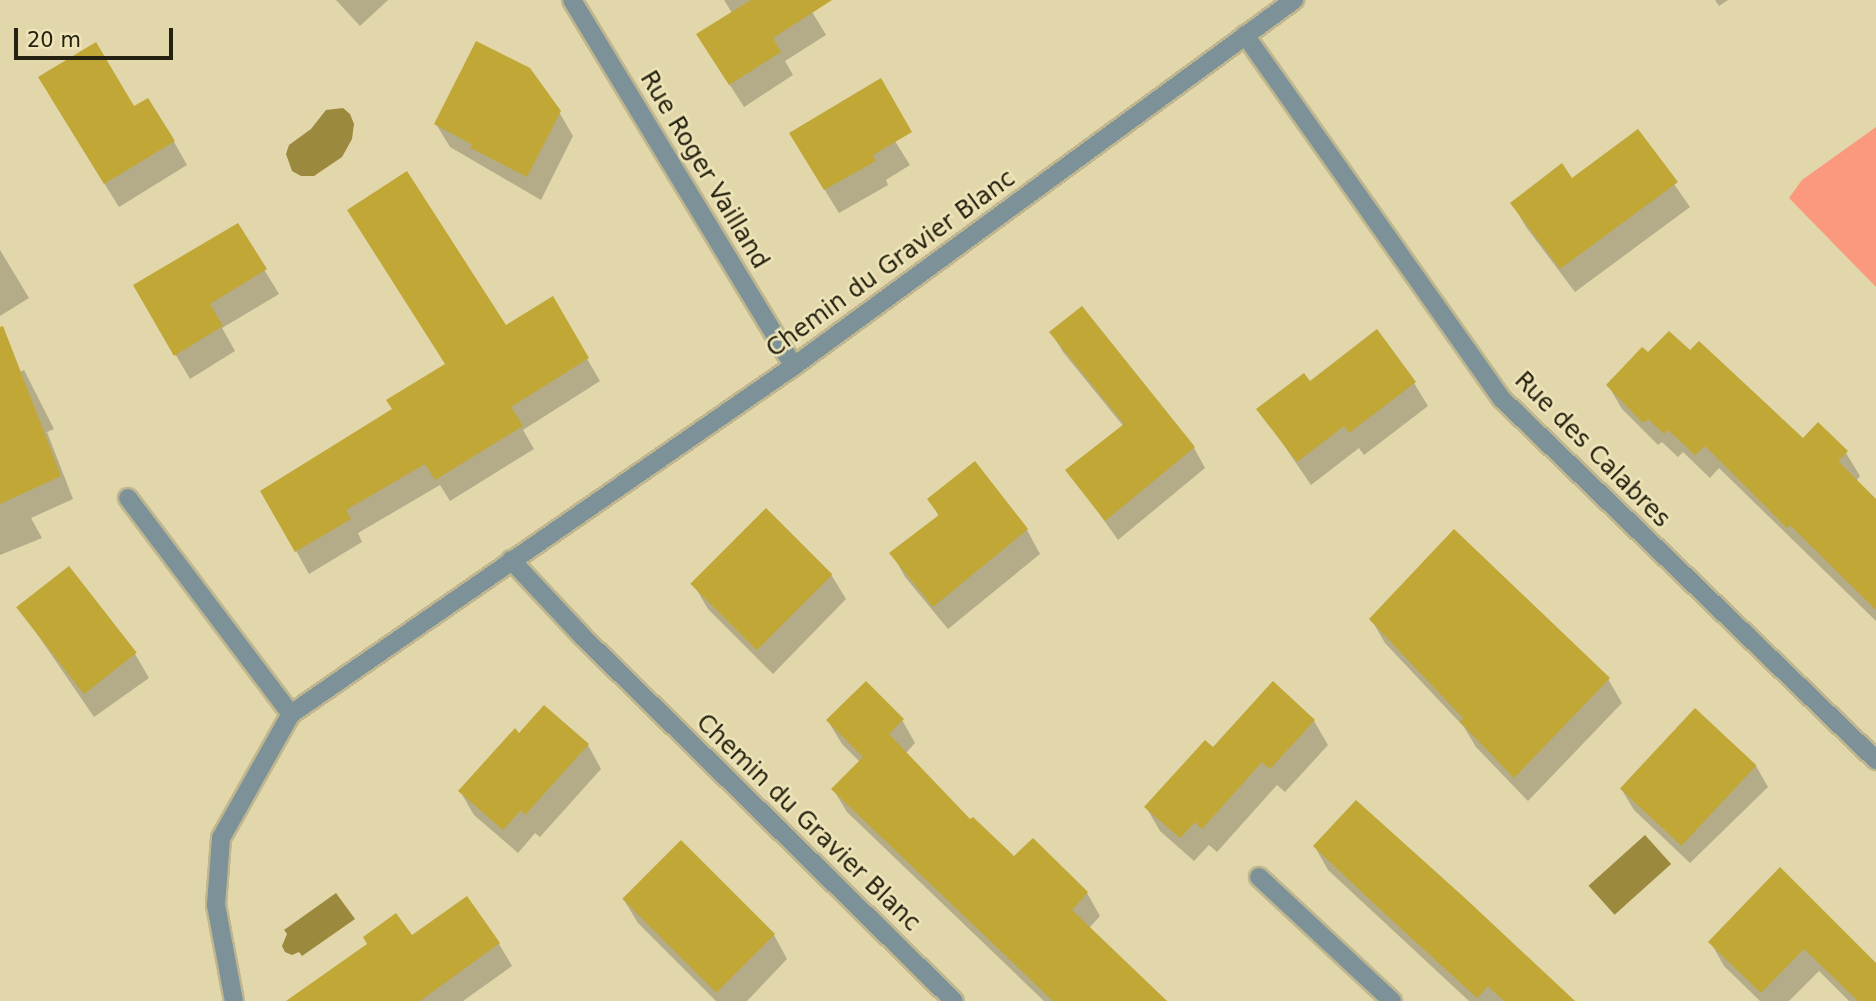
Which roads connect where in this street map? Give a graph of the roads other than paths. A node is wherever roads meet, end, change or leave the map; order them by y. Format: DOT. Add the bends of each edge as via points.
graph roads {
  1 [pos="572,0"];
  2 [pos="1294,0"];
  3 [pos="1245,35"];
  4 [pos="794,366"];
  5 [pos="128,498"];
  6 [pos="511,560"];
  7 [pos="291,714"];
  8 [pos="1876,760"];
  9 [pos="1259,877"];
  10 [pos="234,1001"];
  11 [pos="954,1001"];
  12 [pos="1392,1001"];
  1 -- 4 [label="street, Rue Roger Vailland"];
  2 -- 3 [label="street, Chemin du Gravier Blanc"];
  3 -- 4 [label="street, Chemin du Gravier Blanc"];
  3 -- 8 [label="street, Rue des Calabres" via="1502,399"];
  4 -- 6 [label="street, Chemin du Gravier Blanc"];
  5 -- 7 [label="street"];
  6 -- 7 [label="street, Chemin du Gravier Blanc"];
  6 -- 11 [label="street, Chemin du Gravier Blanc" via="592,646"];
  7 -- 10 [label="street, Chemin du Gravier Blanc" via="221,838 216,905"];
  9 -- 12 [label="street"];
}
